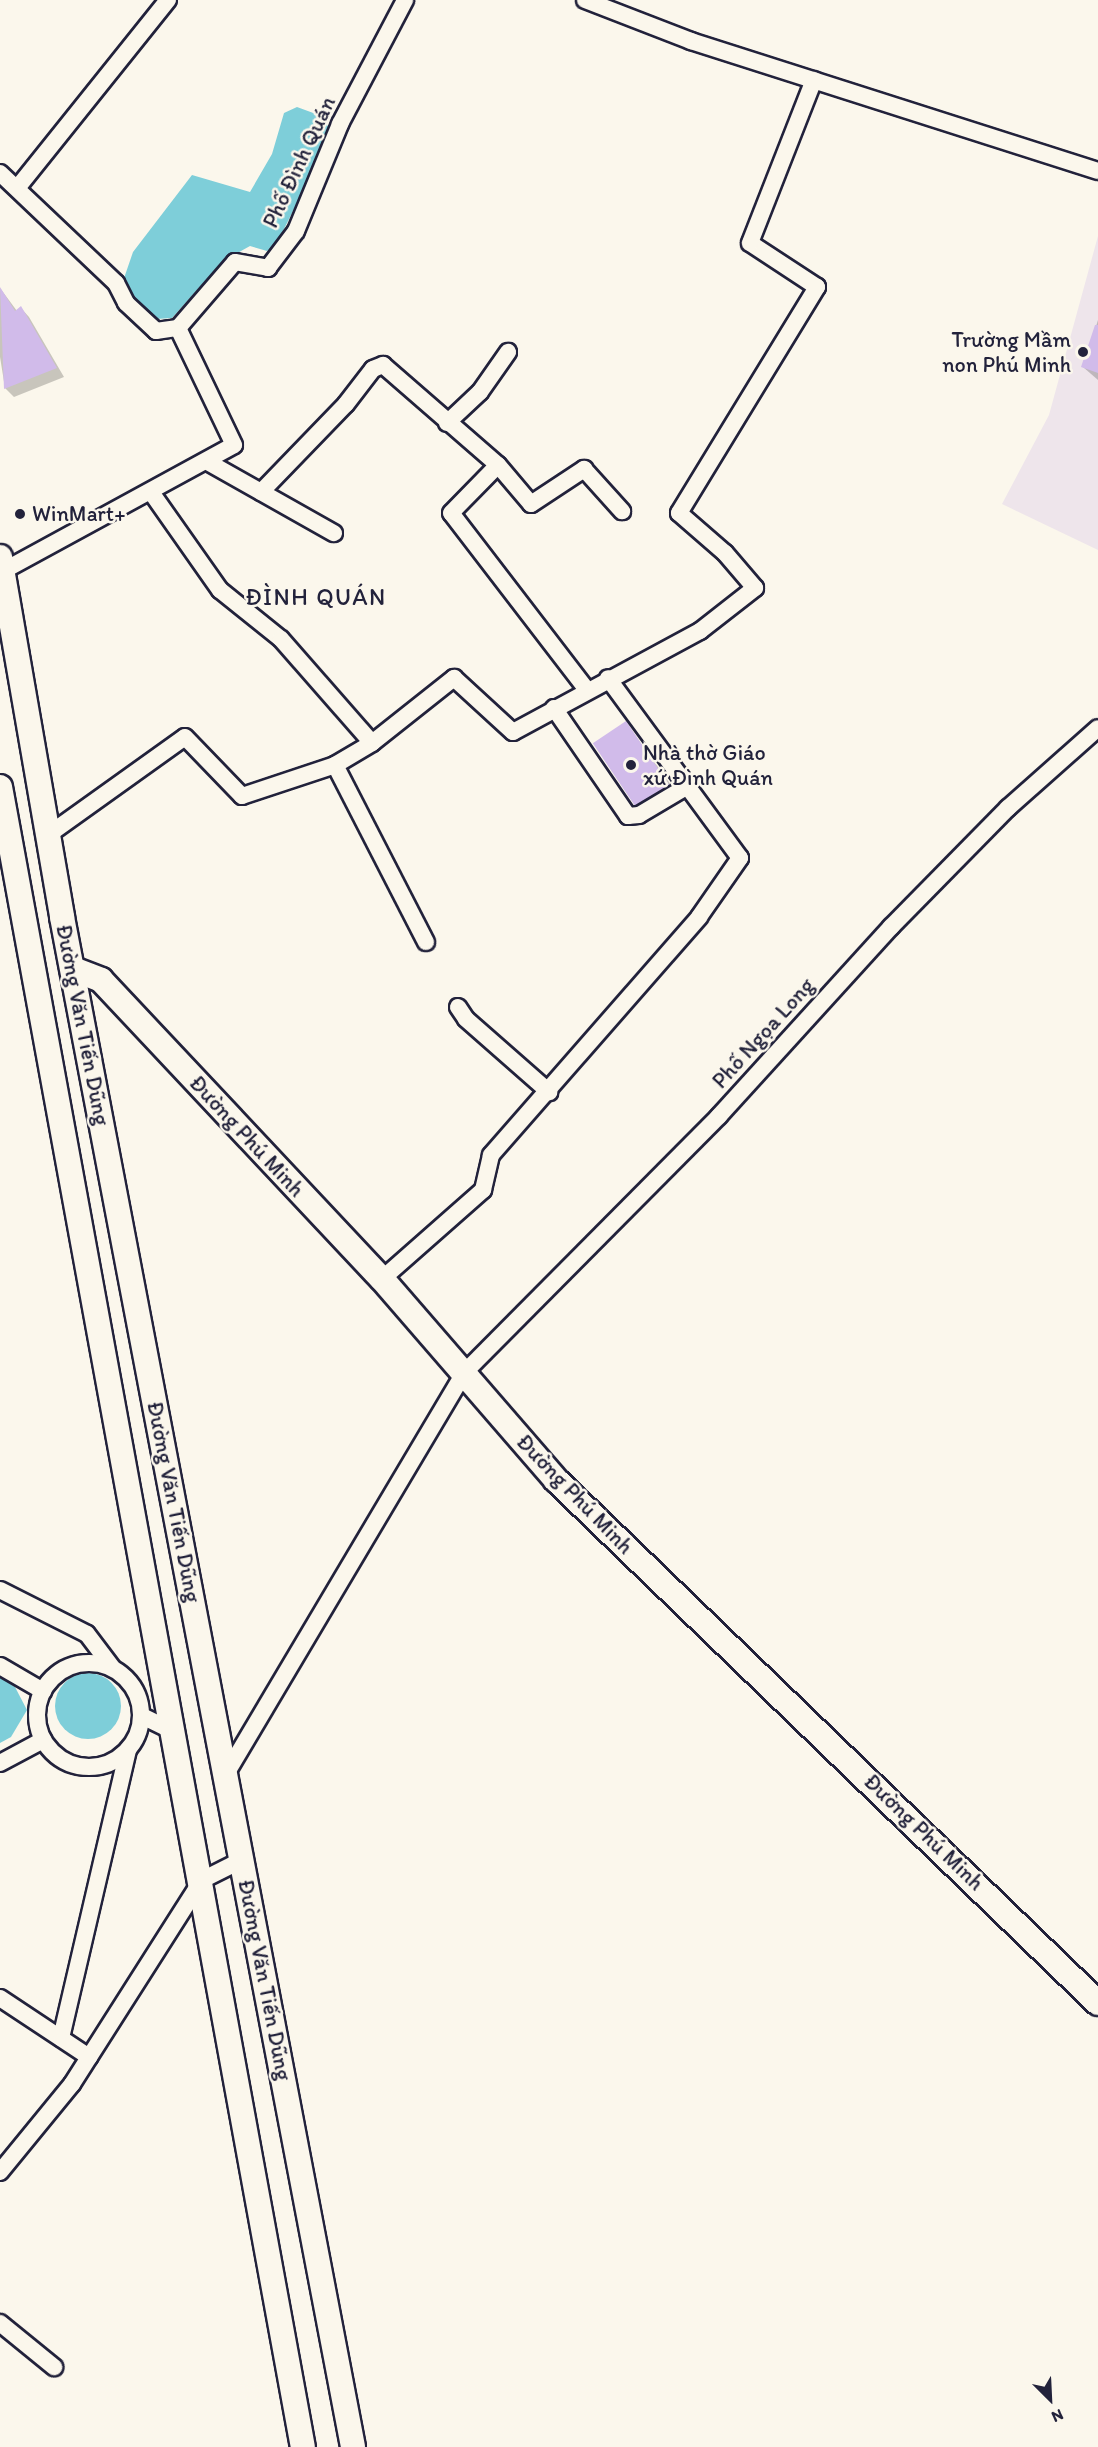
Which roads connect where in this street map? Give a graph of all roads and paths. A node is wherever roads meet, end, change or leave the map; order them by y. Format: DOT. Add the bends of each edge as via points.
graph roads {
  1 [pos="168,0"];
  2 [pos="405,0"];
  3 [pos="585,0"];
  4 [pos="814,80"];
  5 [pos="1098,171"];
  6 [pos="0,173"];
  7 [pos="18,187"];
  8 [pos="178,327"];
  9 [pos="508,352"];
  10 [pos="447,423"];
  11 [pos="206,461"];
  12 [pos="498,465"];
  13 [pos="151,492"];
  14 [pos="261,492"];
  15 [pos="622,511"];
  16 [pos="334,533"];
  17 [pos="1,564"];
  18 [pos="608,678"];
  19 [pos="587,690"];
  20 [pos="554,708"];
  21 [pos="1098,728"];
  22 [pos="372,743"];
  23 [pos="335,765"];
  24 [pos="0,787"];
  25 [pos="686,788"];
  26 [pos="3,816"];
  27 [pos="48,835"];
  28 [pos="426,942"];
  29 [pos="73,969"];
  30 [pos="458,1007"];
  31 [pos="549,1092"];
  32 [pos="382,1280"];
  33 [pos="464,1373"];
  34 [pos="0,1590"];
  35 [pos="0,1666"];
  36 [pos="112,1667"];
  37 [pos="43,1690"];
  38 [pos="142,1716"];
  39 [pos="175,1732"];
  40 [pos="44,1740"];
  41 [pos="128,1750"];
  42 [pos="0,1763"];
  43 [pos="226,1774"];
  44 [pos="242,1860"];
  45 [pos="202,1880"];
  46 [pos="0,1998"];
  47 [pos="1098,2003"];
  48 [pos="61,2038"];
  49 [pos="89,2057"];
  50 [pos="0,2172"];
  51 [pos="0,2323"];
  52 [pos="54,2367"];
  53 [pos="303,2447"];
  54 [pos="353,2447"];
  1 -- 7 [label="street"];
  2 -- 8 [label="street, Phố Đình Quán" via="340,124 296,231 268,268 235,262"];
  3 -- 4 [label="street" via="691,41"];
  4 -- 5 [label="street"];
  4 -- 18 [label="street" via="750,243 817,287 679,513 717,545 755,588 700,631"];
  6 -- 7 [label="street"];
  7 -- 8 [label="street" via="116,283 126,303 156,331"];
  8 -- 11 [label="street" via="234,445"];
  9 -- 10 [label="street" via="480,392"];
  10 -- 12 [label="street"];
  10 -- 14 [label="street" via="390,370 378,366"];
  11 -- 13 [label="street"];
  11 -- 14 [label="street"];
  12 -- 15 [label="street" via="531,504 584,469"];
  12 -- 19 [label="street" via="451,513"];
  13 -- 17 [label="street"];
  13 -- 22 [label="street" via="220,590 281,639"];
  14 -- 16 [label="street"];
  17 -- 27 [label="main road, Đường Văn Tiến Dũng"];
  18 -- 19 [label="street"];
  18 -- 25 [label="street"];
  19 -- 20 [label="street"];
  20 -- 22 [label="street" via="508,731 454,678"];
  20 -- 25 [label="street" via="628,816 639,815"];
  21 -- 33 [label="street, Phố Ngọa Long" via="1008,808 899,918 719,1116"];
  22 -- 23 [label="street"];
  23 -- 27 [label="street" via="242,796 185,737"];
  23 -- 28 [label="street"];
  24 -- 26 [label="main road, Đường Văn Tiến Dũng"];
  25 -- 31 [label="street" via="740,858 699,917"];
  26 -- 39 [label="main road, Đường Văn Tiến Dũng"];
  27 -- 29 [label="main road, Đường Văn Tiến Dũng"];
  29 -- 32 [label="main road, Đường Phú Minh" via="101,980"];
  29 -- 43 [label="main road, Đường Văn Tiến Dũng"];
  30 -- 31 [label="street"];
  31 -- 32 [label="street" via="491,1155 483,1190"];
  32 -- 33 [label="main road, Đường Phú Minh"];
  33 -- 43 [label="street, Phố Ngọa Long"];
  33 -- 47 [label="main road, Đường Phú Minh" via="556,1480"];
  34 -- 36 [label="street" via="87,1634"];
  35 -- 37 [label="street"];
  36 -- 37 [label="street" via="93,1662 73,1665 55,1675"];
  36 -- 38 [label="street" via="134,1688"];
  37 -- 40 [label="street" via="38,1724"];
  38 -- 39 [label="street"];
  38 -- 41 [label="street" via="138,1734"];
  39 -- 45 [label="main road, Đường Văn Tiến Dũng"];
  40 -- 41 [label="street" via="60,1759 84,1767 108,1764"];
  40 -- 42 [label="street"];
  41 -- 48 [label="street"];
  43 -- 44 [label="main road, Đường Văn Tiến Dũng"];
  44 -- 45 [label="street"];
  44 -- 54 [label="main road, Đường Văn Tiến Dũng"];
  45 -- 49 [label="street"];
  45 -- 53 [label="main road, Đường Văn Tiến Dũng"];
  46 -- 48 [label="street"];
  48 -- 49 [label="street"];
  49 -- 50 [label="street"];
  51 -- 52 [label="street"];
}
